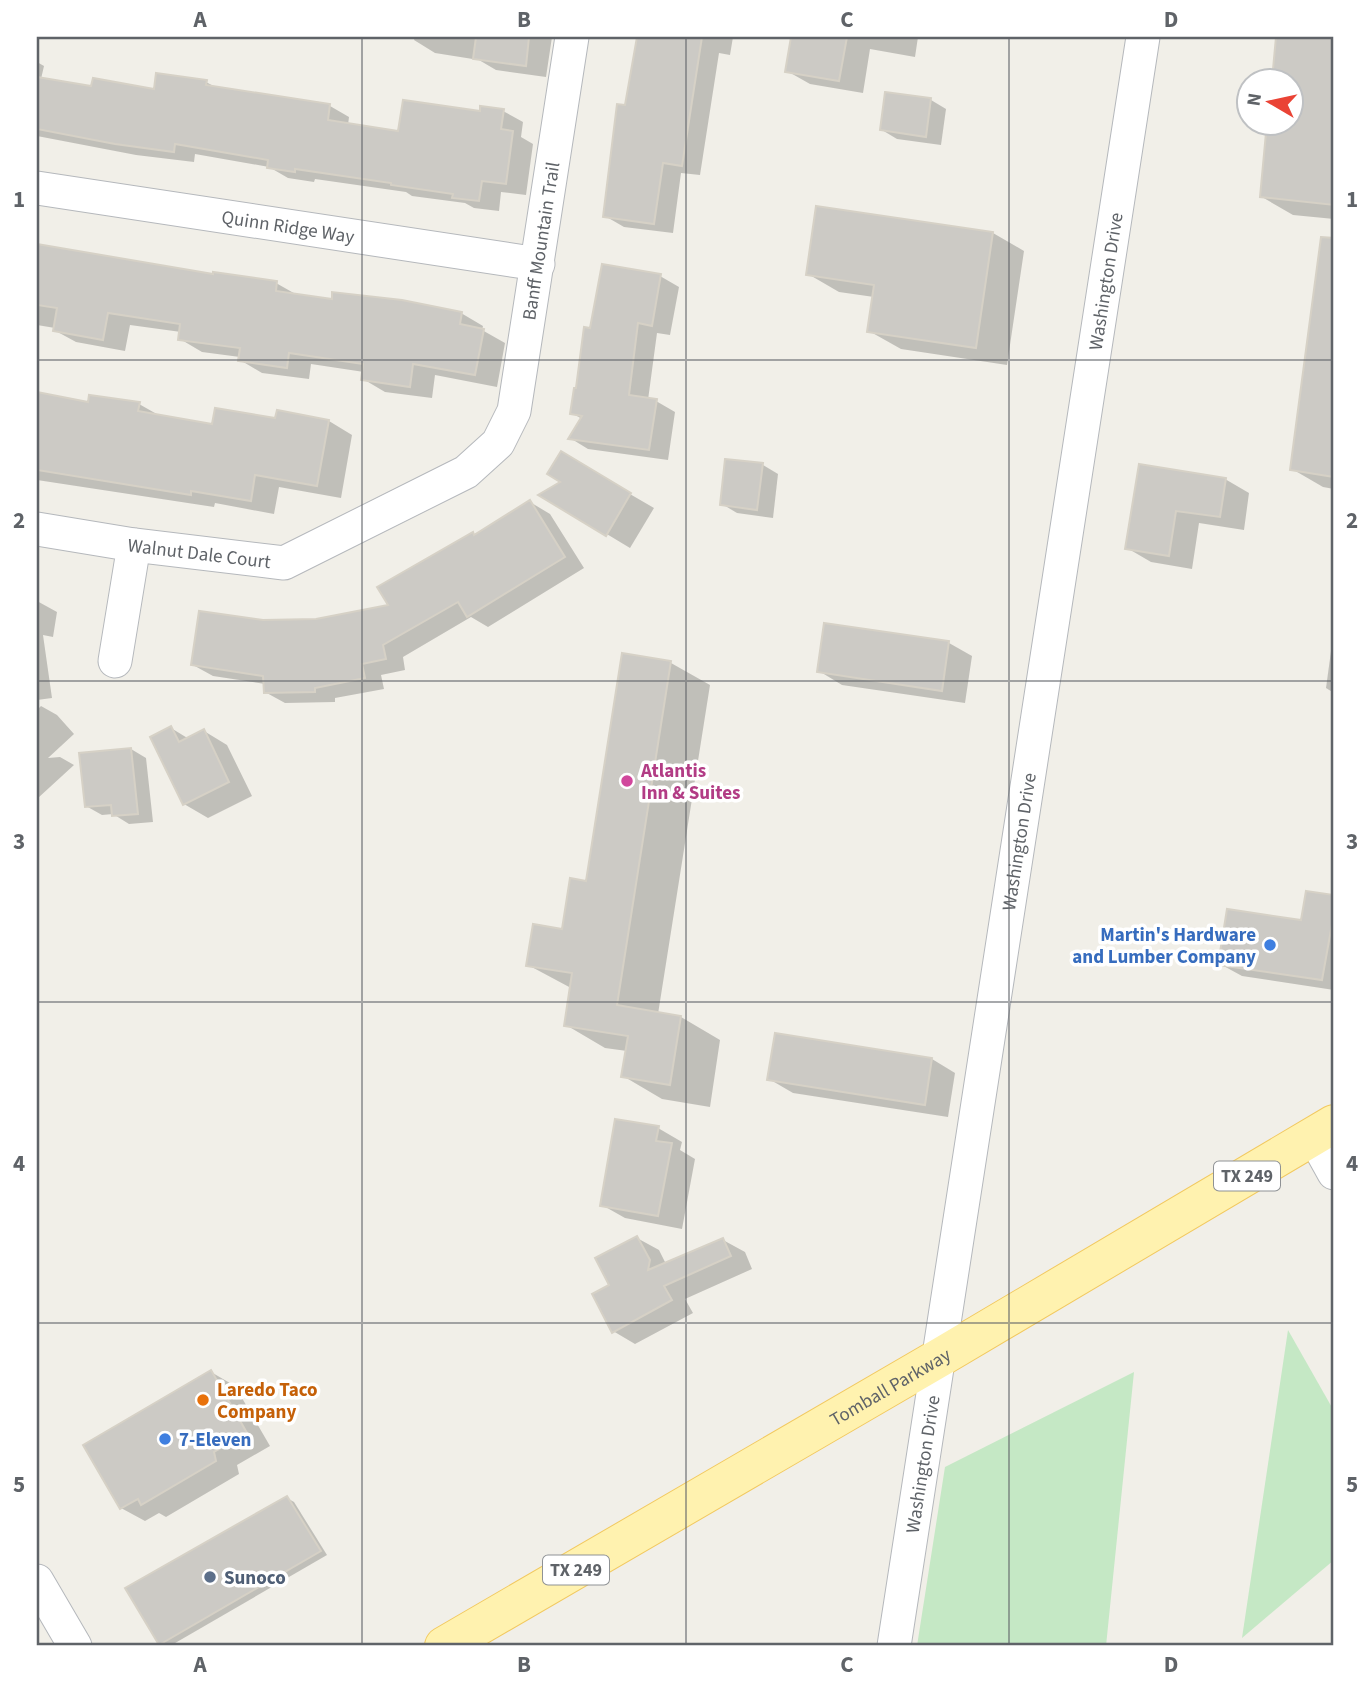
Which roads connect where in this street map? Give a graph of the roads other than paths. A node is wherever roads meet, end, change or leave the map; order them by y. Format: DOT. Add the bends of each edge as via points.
graph roads {
  1 [pos="572,37"];
  2 [pos="1143,37"];
  3 [pos="37,188"];
  4 [pos="538,264"];
  5 [pos="498,443"];
  6 [pos="37,529"];
  7 [pos="134,545"];
  8 [pos="115,660"];
  9 [pos="1324,1130"];
  10 [pos="1334,1173"];
  11 [pos="939,1358"];
  12 [pos="37,1581"];
  13 [pos="75,1646"];
  14 [pos="444,1646"];
  15 [pos="894,1646"];
  1 -- 4 [label="street, Banff Mountain Trail"];
  2 -- 11 [label="street, Washington Drive"];
  3 -- 4 [label="street, Quinn Ridge Way"];
  4 -- 5 [label="street, Banff Mountain Trail" via="514,411"];
  5 -- 7 [label="street, Walnut Dale Court" via="466,472 284,563"];
  6 -- 7 [label="street, Walnut Dale Court"];
  7 -- 8 [label="street"];
  9 -- 10 [label="street"];
  9 -- 11 [label="main road, Tomball Parkway / TX 249"];
  11 -- 14 [label="main road, Tomball Parkway / TX 249"];
  11 -- 15 [label="street, Washington Drive"];
  12 -- 13 [label="street"];
}
